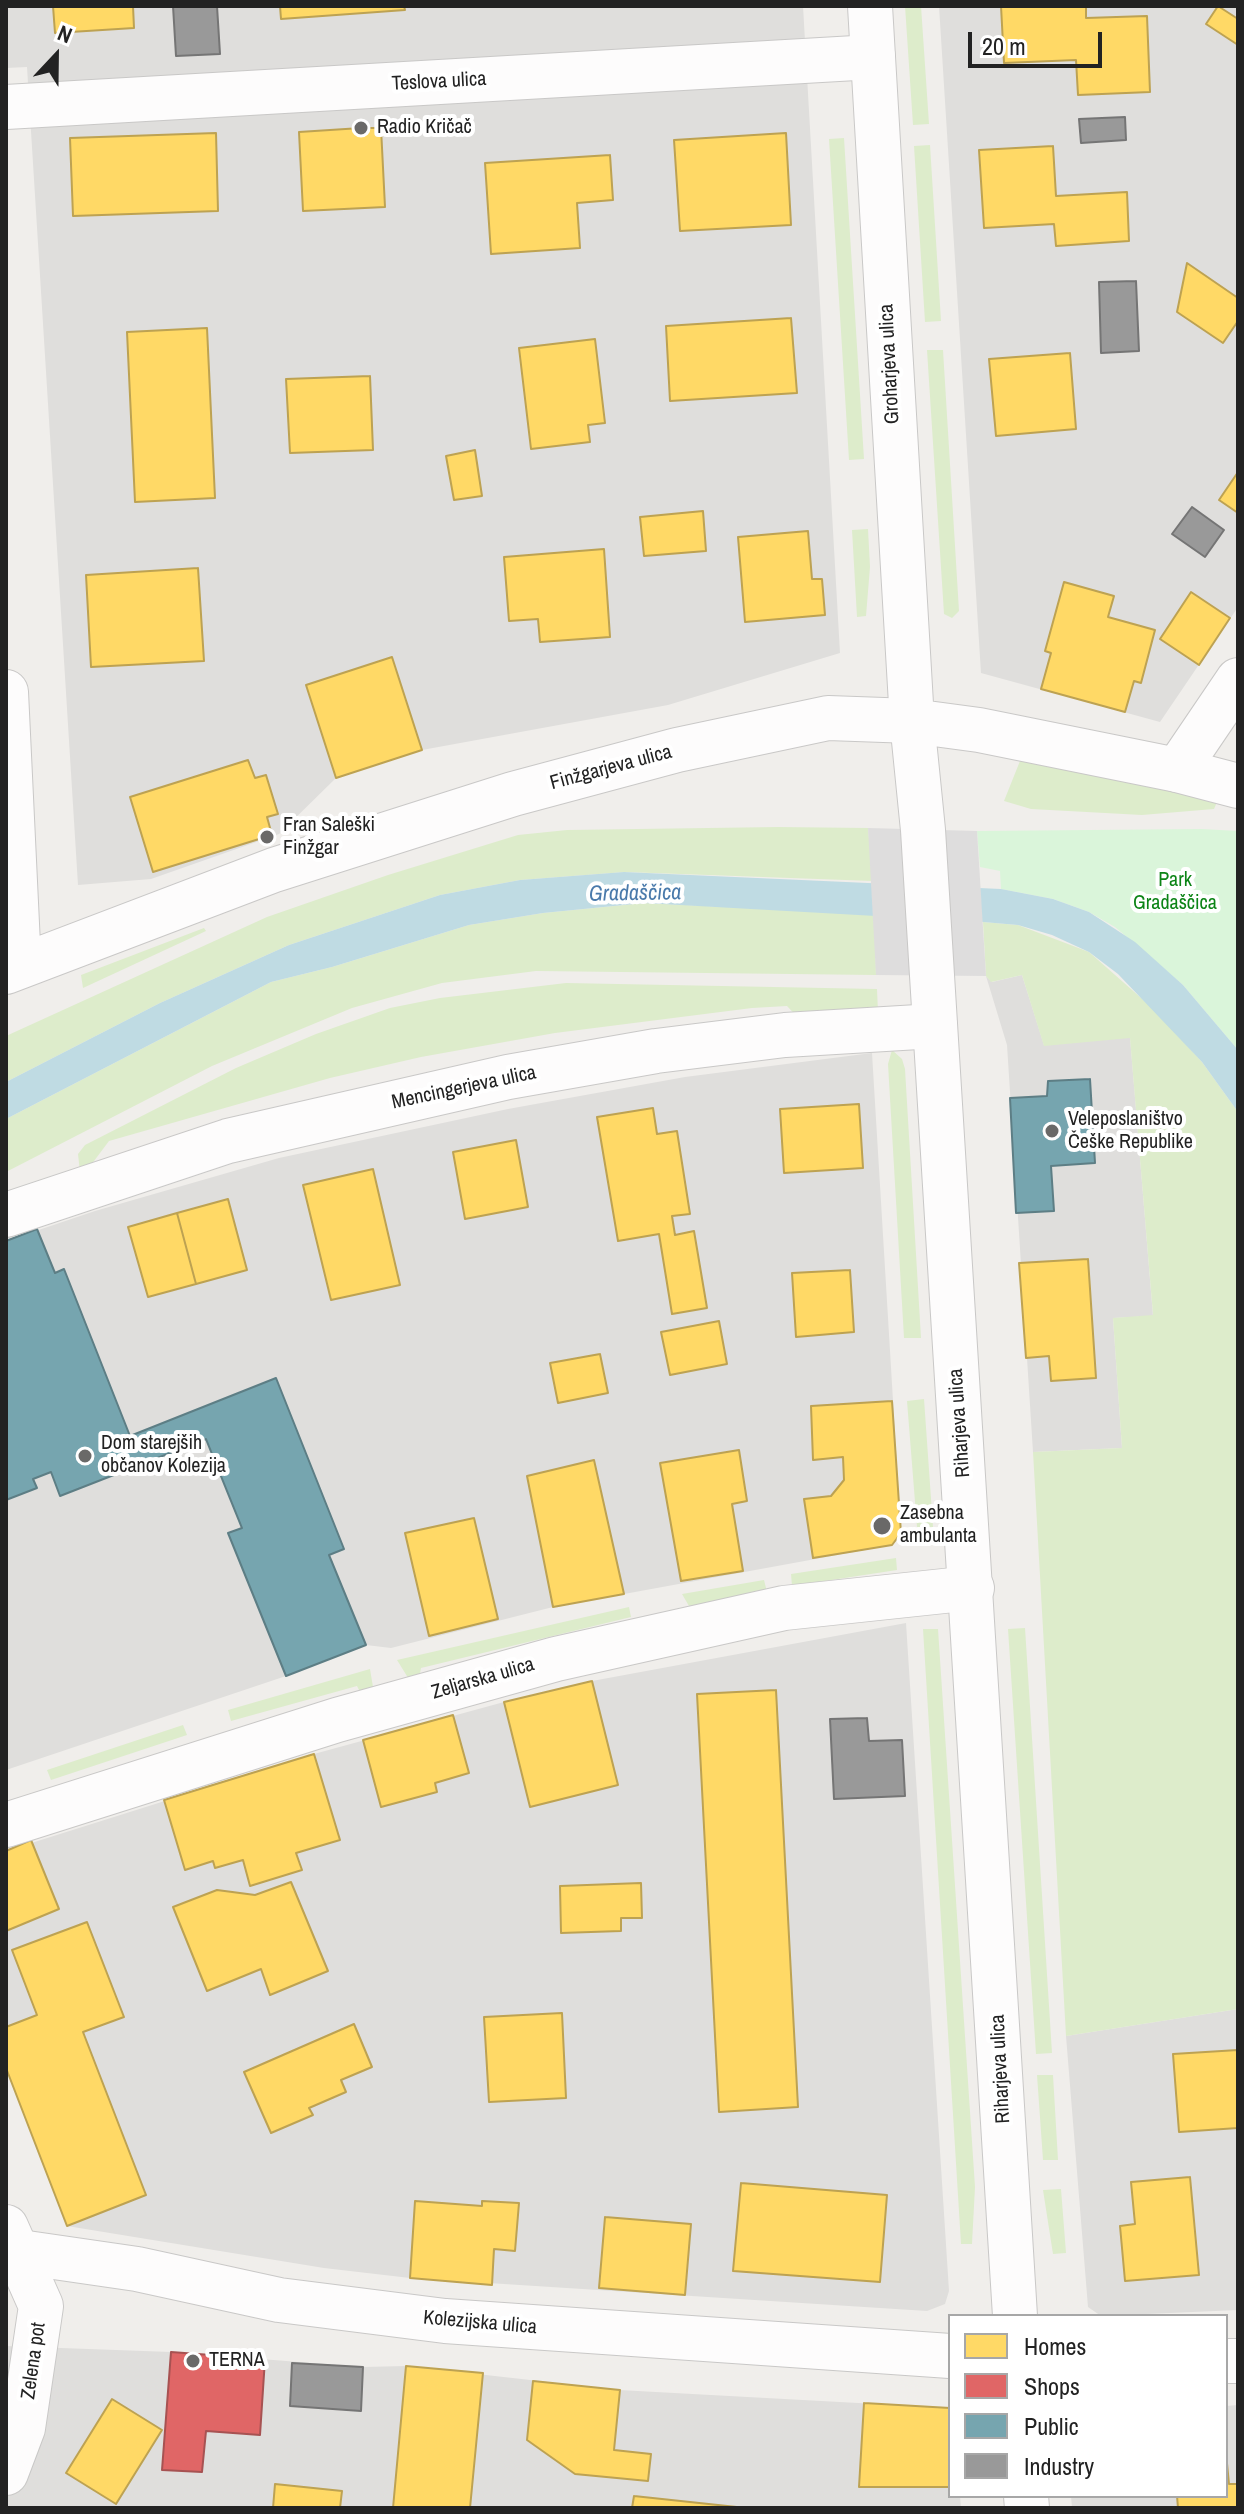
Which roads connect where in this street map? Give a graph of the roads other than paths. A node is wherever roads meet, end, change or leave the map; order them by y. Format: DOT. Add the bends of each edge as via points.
graph roads {
  1 [pos="870,6"];
  2 [pos="873,57"];
  3 [pos="6,107"];
  4 [pos="1238,680"];
  5 [pos="6,692"];
  6 [pos="912,721"];
  7 [pos="1177,770"];
  8 [pos="1238,786"];
  9 [pos="13,969"];
  10 [pos="935,1026"];
  11 [pos="6,1215"];
  12 [pos="972,1588"];
  13 [pos="6,1825"];
  14 [pos="9,2242"];
  15 [pos="1015,2314"];
  16 [pos="948,2356"];
  17 [pos="6,2473"];
  1 -- 2 [label="street, Groharjeva ulica"];
  2 -- 3 [label="street, Teslova ulica"];
  2 -- 6 [label="street, Groharjeva ulica"];
  4 -- 7 [label="street"];
  5 -- 9 [label="street"];
  6 -- 7 [label="street, Finžgarjeva ulica"];
  6 -- 9 [label="street, Finžgarjeva ulica" via="828,718 677,750 513,794 274,870"];
  6 -- 10 [label="street, Riharjeva ulica"];
  7 -- 8 [label="street, Finžgarjeva ulica"];
  10 -- 11 [label="street, Mencingerjeva ulica" via="756,1039 508,1077 228,1141"];
  10 -- 12 [label="street, Riharjeva ulica"];
  12 -- 13 [label="street, Zeljarska ulica" via="784,1608 556,1659 337,1720"];
  12 -- 15 [label="street, Riharjeva ulica"];
  14 -- 16 [label="street, Kolezijska ulica" via="279,2300 445,2321"];
  14 -- 17 [label="street, Zelena pot" via="41,2306 23,2428"];
}
